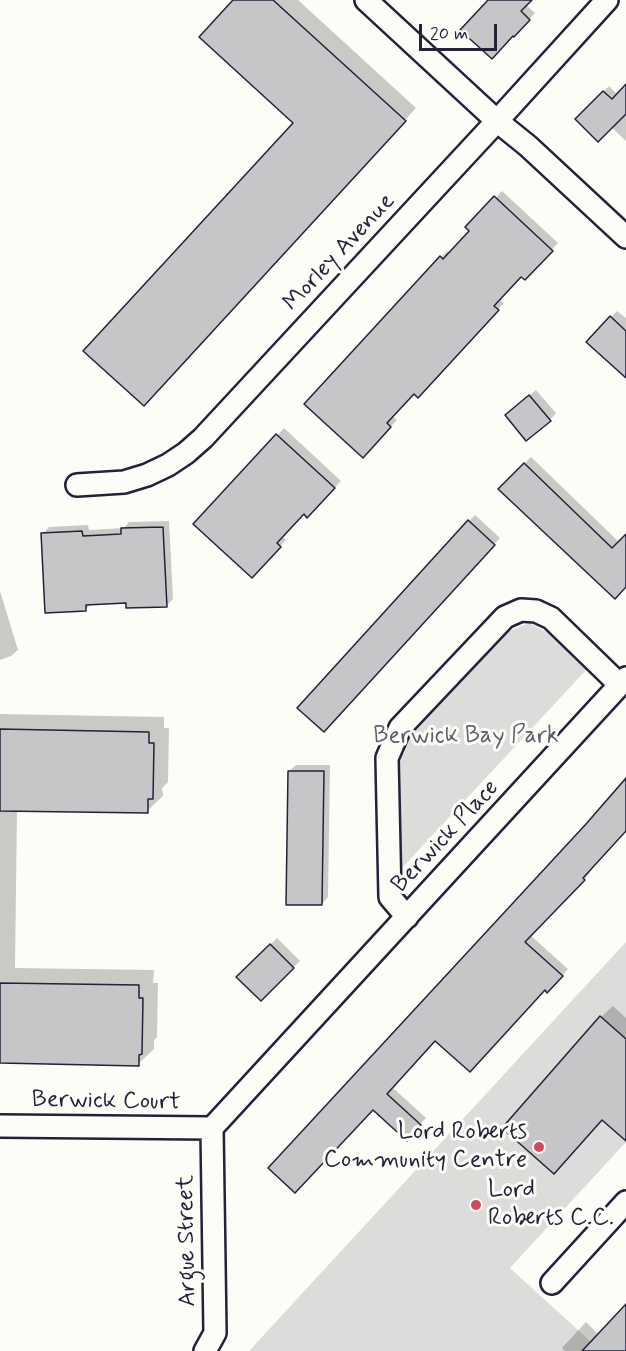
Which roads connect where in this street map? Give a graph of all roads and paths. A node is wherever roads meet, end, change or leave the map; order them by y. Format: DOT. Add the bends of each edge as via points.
graph roads {
  1 [pos="366,0"];
  2 [pos="607,0"];
  3 [pos="497,121"];
  4 [pos="626,237"];
  5 [pos="77,485"];
  6 [pos="623,681"];
  7 [pos="407,917"];
  8 [pos="0,1126"];
  9 [pos="212,1128"];
  10 [pos="626,1203"];
  11 [pos="552,1283"];
  12 [pos="205,1351"];
  1 -- 3 [label="street"];
  2 -- 3 [label="street, Morley Avenue"];
  3 -- 4 [label="street"];
  3 -- 5 [label="street, Morley Avenue" via="195,445 147,475 124,482"];
  6 -- 7 [label="street, Berwick Place"];
  6 -- 7 [label="street, Berwick Place" via="551,618 536,610 521,610 505,617 400,728 387,758 390,897"];
  7 -- 9 [label="street, Berwick Place"];
  8 -- 9 [label="street, Berwick Court"];
  9 -- 12 [label="street, Argue Street" via="214,1333"];
  10 -- 11 [label="street"];
}
